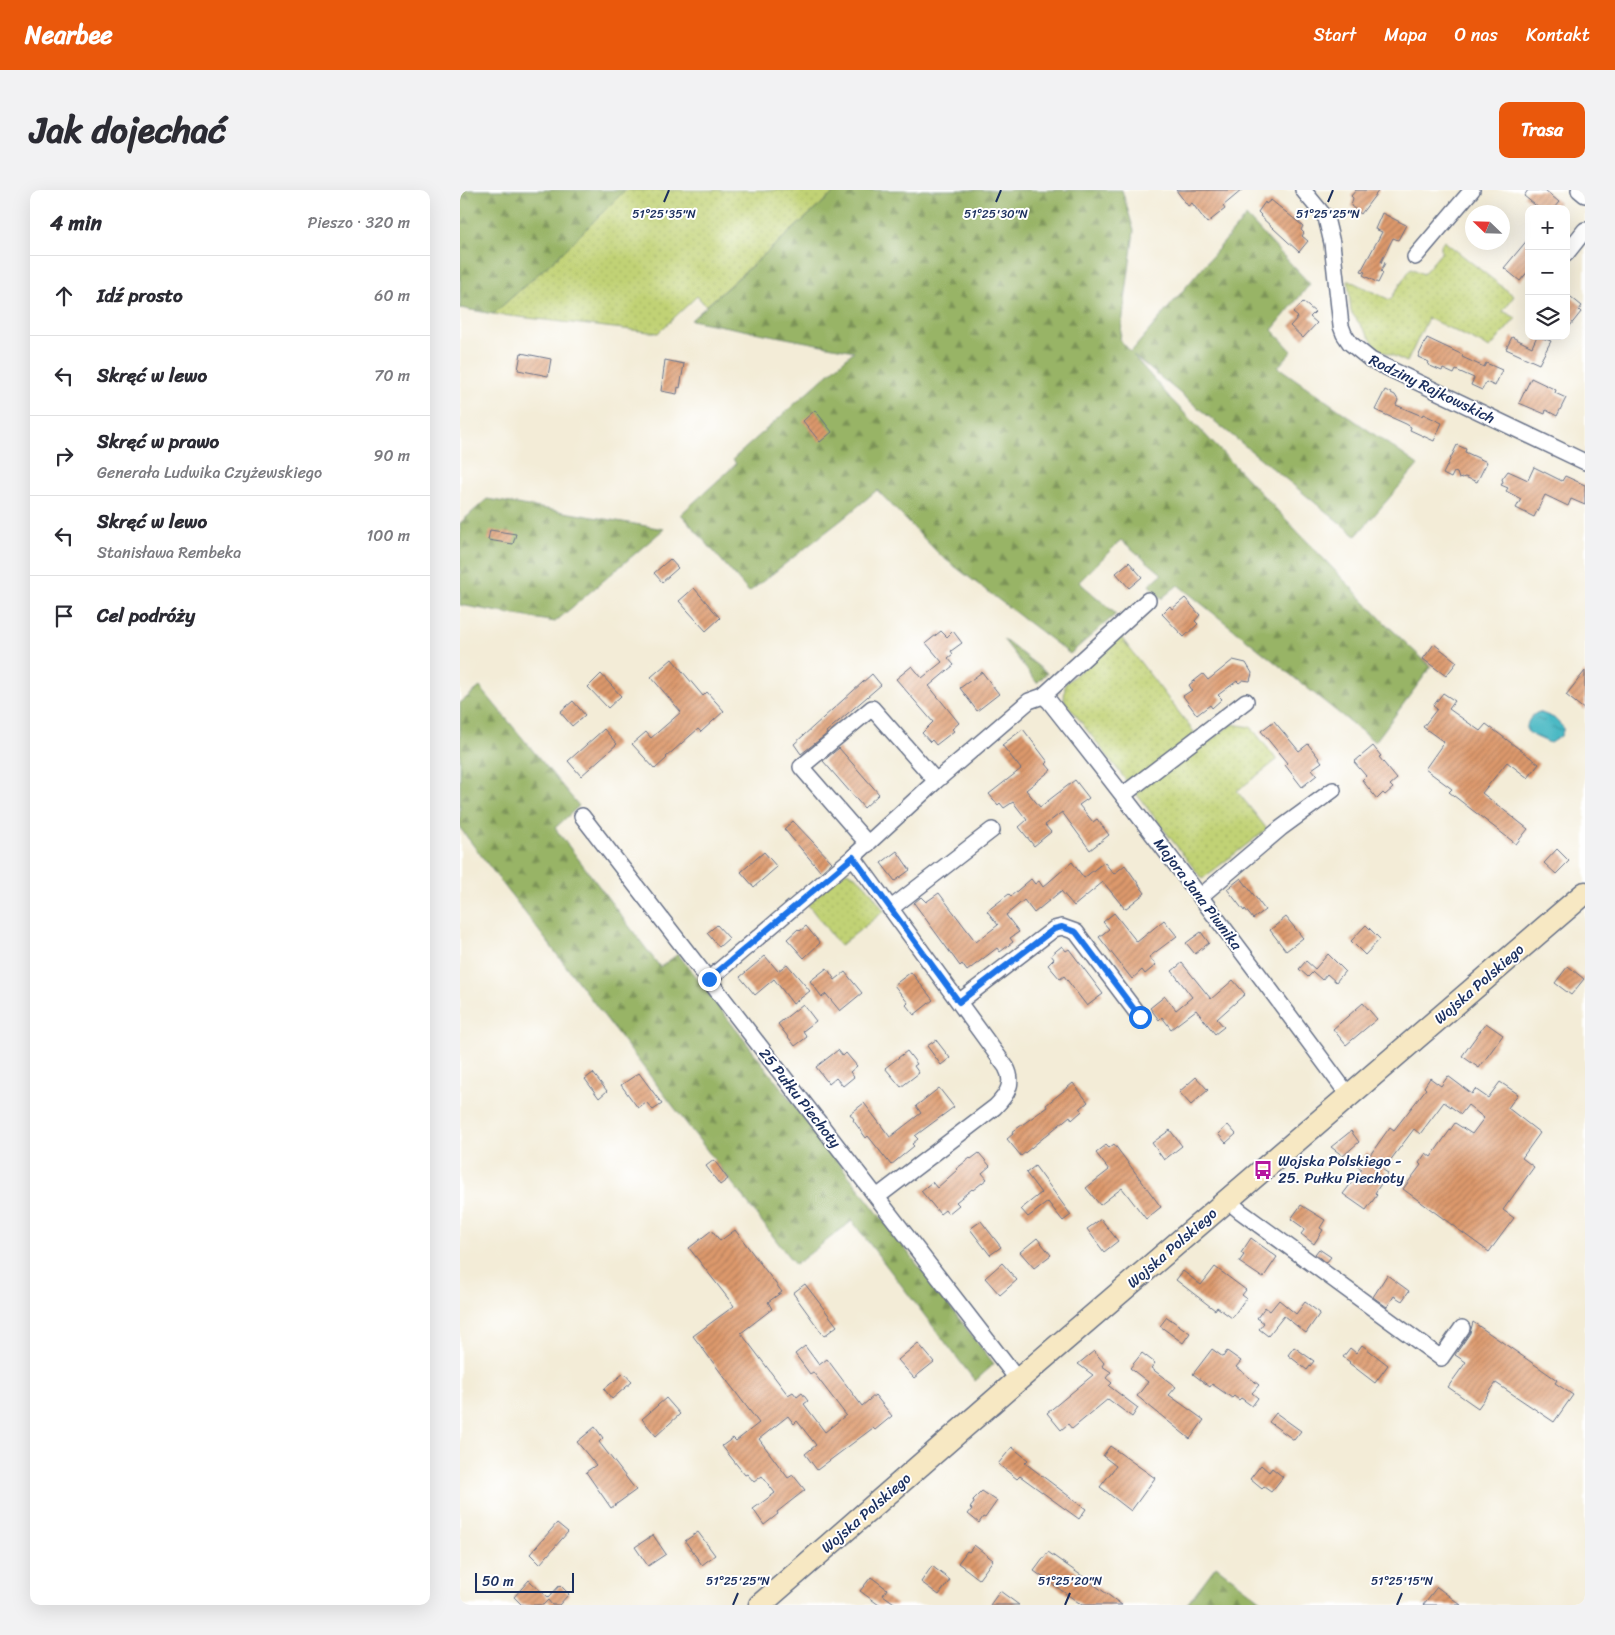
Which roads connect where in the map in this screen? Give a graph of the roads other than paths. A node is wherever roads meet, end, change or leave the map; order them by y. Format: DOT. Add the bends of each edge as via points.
graph roads {
  1 [pos="1304,190"];
  2 [pos="1472,190"];
  3 [pos="1579,190"];
  4 [pos="1585,195"];
  5 [pos="1585,230"];
  6 [pos="1569,250"];
  7 [pos="1415,258"];
  8 [pos="1585,462"];
  9 [pos="1148,600"];
  10 [pos="1043,696"];
  11 [pos="1246,701"];
  12 [pos="936,781"];
  13 [pos="1333,790"];
  14 [pos="1123,795"];
  15 [pos="582,816"];
  16 [pos="992,830"];
  17 [pos="868,844"];
  18 [pos="853,857"];
  19 [pos="1585,893"];
  20 [pos="1201,896"];
  21 [pos="890,909"];
  22 [pos="709,979"];
  23 [pos="959,1002"];
  24 [pos="1140,1017"];
  25 [pos="1349,1096"];
  26 [pos="877,1197"];
  27 [pos="1227,1200"];
  28 [pos="1462,1328"];
  29 [pos="1018,1380"];
  30 [pos="760,1605"];
  1 -- 8 [label="street, Rodziny Rajkowskich" via="1326,218 1332,243 1341,326 1359,352"];
  2 -- 7 [label="street"];
  3 -- 4 [label="street"];
  5 -- 6 [label="street"];
  9 -- 10 [label="street"];
  10 -- 12 [label="street" via="1029,701"];
  10 -- 14 [label="street, Majora Jana Piwnika"];
  11 -- 14 [label="street"];
  12 -- 17 [label="street"];
  12 -- 17 [label="street" via="872,708 801,767"];
  13 -- 20 [label="street" via="1281,828"];
  14 -- 20 [label="street, Majora Jana Piwnika"];
  15 -- 22 [label="street, 25 Pułku Piechoty"];
  16 -- 21 [label="street"];
  17 -- 18 [label="street"];
  18 -- 21 [label="street"];
  18 -- 22 [label="street"];
  19 -- 25 [label="main road, Wojska Polskiego"];
  20 -- 25 [label="street, Majora Jana Piwnika"];
  21 -- 23 [label="street"];
  22 -- 26 [label="street, 25 Pułku Piechoty"];
  23 -- 24 [label="street" via="1054,929 1062,927 1076,932"];
  23 -- 26 [label="street" via="1009,1072 1006,1094 987,1114"];
  25 -- 27 [label="main road, Wojska Polskiego"];
  26 -- 29 [label="street, 25 Pułku Piechoty"];
  27 -- 28 [label="street" via="1441,1358"];
  27 -- 29 [label="main road, Wojska Polskiego"];
  29 -- 30 [label="main road, Wojska Polskiego"];
}
